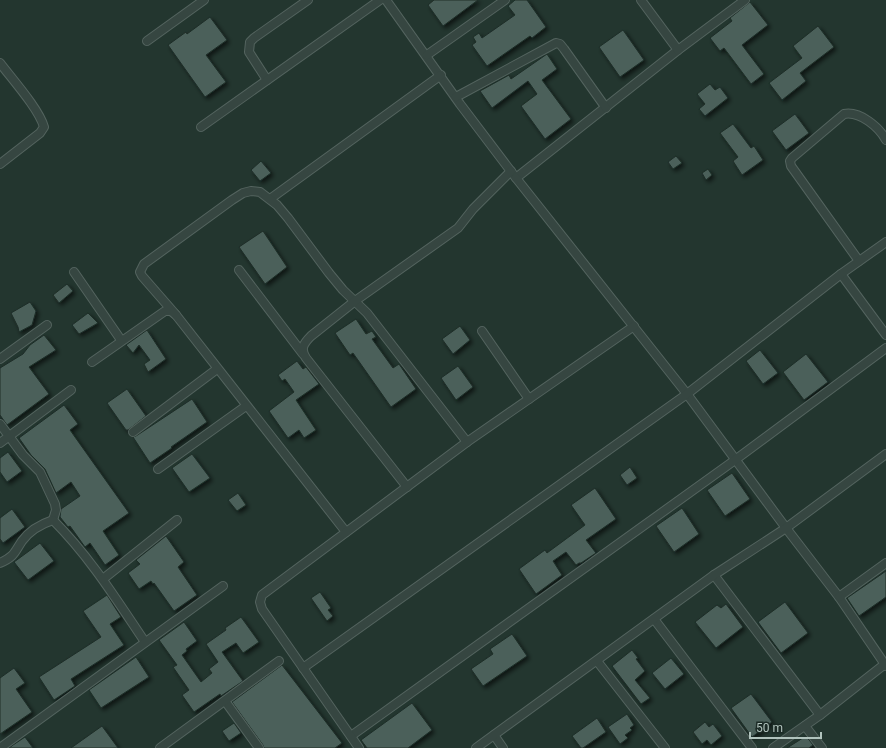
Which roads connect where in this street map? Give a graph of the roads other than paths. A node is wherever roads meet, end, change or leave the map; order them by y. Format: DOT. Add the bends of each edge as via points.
graph roads {
  1 [pos="204,0"];
  2 [pos="308,0"];
  3 [pos="380,0"];
  4 [pos="386,0"];
  5 [pos="505,0"];
  6 [pos="641,0"];
  7 [pos="745,0"];
  8 [pos="146,41"];
  9 [pos="678,50"];
  10 [pos="426,55"];
  11 [pos="0,63"];
  12 [pos="441,75"];
  13 [pos="267,80"];
  14 [pos="456,97"];
  15 [pos="606,108"];
  16 [pos="201,126"];
  17 [pos="886,140"];
  18 [pos="0,164"];
  19 [pos="510,171"];
  20 [pos="516,178"];
  21 [pos="270,200"];
  22 [pos="886,242"];
  23 [pos="859,261"];
  24 [pos="239,270"];
  25 [pos="74,272"];
  26 [pos="841,274"];
  27 [pos="355,301"];
  28 [pos="176,315"];
  29 [pos="47,326"];
  30 [pos="634,326"];
  31 [pos="482,331"];
  32 [pos="886,335"];
  33 [pos="121,340"];
  34 [pos="886,348"];
  35 [pos="304,355"];
  36 [pos="0,359"];
  37 [pos="92,362"];
  38 [pos="217,369"];
  39 [pos="71,390"];
  40 [pos="687,394"];
  41 [pos="529,399"];
  42 [pos="246,406"];
  43 [pos="0,424"];
  44 [pos="133,432"];
  45 [pos="8,436"];
  46 [pos="467,442"];
  47 [pos="0,443"];
  48 [pos="886,454"];
  49 [pos="735,460"];
  50 [pos="158,468"];
  51 [pos="407,487"];
  52 [pos="54,520"];
  53 [pos="177,520"];
  54 [pos="786,528"];
  55 [pos="346,532"];
  56 [pos="0,562"];
  57 [pos="886,563"];
  58 [pos="714,575"];
  59 [pos="103,579"];
  60 [pos="223,586"];
  61 [pos="839,598"];
  62 [pos="654,619"];
  63 [pos="145,642"];
  64 [pos="279,661"];
  65 [pos="597,661"];
  66 [pos="885,665"];
  67 [pos="304,668"];
  68 [pos="225,701"];
  69 [pos="820,715"];
  70 [pos="805,726"];
  71 [pos="351,736"];
  72 [pos="494,736"];
  73 [pos="164,747"];
  74 [pos="0,748"];
  75 [pos="259,748"];
  76 [pos="359,748"];
  77 [pos="476,748"];
  78 [pos="503,748"];
  79 [pos="665,748"];
  80 [pos="752,748"];
  81 [pos="773,748"];
  82 [pos="822,748"];
  1 -- 8 [label="street"];
  2 -- 13 [label="street" via="250,42 249,52"];
  3 -- 13 [label="street"];
  4 -- 10 [label="street"];
  5 -- 10 [label="street"];
  6 -- 9 [label="street"];
  7 -- 9 [label="street"];
  9 -- 15 [label="street"];
  10 -- 12 [label="street"];
  11 -- 18 [label="street" via="42,120 44,127 40,133"];
  12 -- 14 [label="street"];
  12 -- 21 [label="street"];
  13 -- 16 [label="street"];
  14 -- 15 [label="street" via="556,43 564,49"];
  14 -- 19 [label="street"];
  15 -- 20 [label="street"];
  17 -- 23 [label="street" via="872,123 850,113 844,114 790,161 791,166"];
  19 -- 20 [label="street"];
  19 -- 27 [label="street" via="458,228"];
  20 -- 30 [label="street"];
  21 -- 27 [label="street" via="288,218 329,274"];
  21 -- 28 [label="street" via="260,192 243,193 144,264 140,272 142,276"];
  22 -- 23 [label="street"];
  23 -- 26 [label="street"];
  24 -- 35 [label="street"];
  25 -- 33 [label="street"];
  26 -- 32 [label="street"];
  26 -- 40 [label="street"];
  27 -- 35 [label="street" via="305,342 302,348"];
  27 -- 46 [label="street"];
  28 -- 33 [label="street" via="171,311 165,311"];
  28 -- 38 [label="street"];
  29 -- 36 [label="street"];
  30 -- 40 [label="street"];
  30 -- 41 [label="street"];
  31 -- 41 [label="street"];
  33 -- 37 [label="street"];
  34 -- 49 [label="street"];
  35 -- 51 [label="street"];
  38 -- 42 [label="street"];
  38 -- 44 [label="street"];
  39 -- 45 [label="street"];
  40 -- 49 [label="street"];
  40 -- 67 [label="street"];
  41 -- 46 [label="street"];
  42 -- 50 [label="street"];
  42 -- 55 [label="street"];
  43 -- 45 [label="street"];
  45 -- 47 [label="street"];
  45 -- 52 [label="street" via="40,472 56,504"];
  46 -- 51 [label="street"];
  48 -- 54 [label="street"];
  49 -- 54 [label="street"];
  49 -- 71 [label="street"];
  51 -- 55 [label="street"];
  52 -- 56 [label="street" via="32,530 14,555"];
  52 -- 59 [label="street" via="72,538"];
  53 -- 59 [label="street"];
  54 -- 58 [label="street"];
  54 -- 61 [label="street"];
  55 -- 67 [label="street" via="262,595 262,609"];
  57 -- 61 [label="street"];
  58 -- 62 [label="street"];
  58 -- 69 [label="street"];
  59 -- 63 [label="street"];
  60 -- 63 [label="street"];
  61 -- 66 [label="street"];
  62 -- 65 [label="street"];
  62 -- 80 [label="street"];
  63 -- 74 [label="street"];
  64 -- 68 [label="street"];
  65 -- 72 [label="street"];
  65 -- 79 [label="street"];
  66 -- 69 [label="street"];
  67 -- 71 [label="street"];
  68 -- 73 [label="street"];
  68 -- 75 [label="street"];
  69 -- 70 [label="street"];
  70 -- 81 [label="street"];
  70 -- 82 [label="street"];
  71 -- 76 [label="street"];
  72 -- 77 [label="street"];
  72 -- 78 [label="street"];
}
